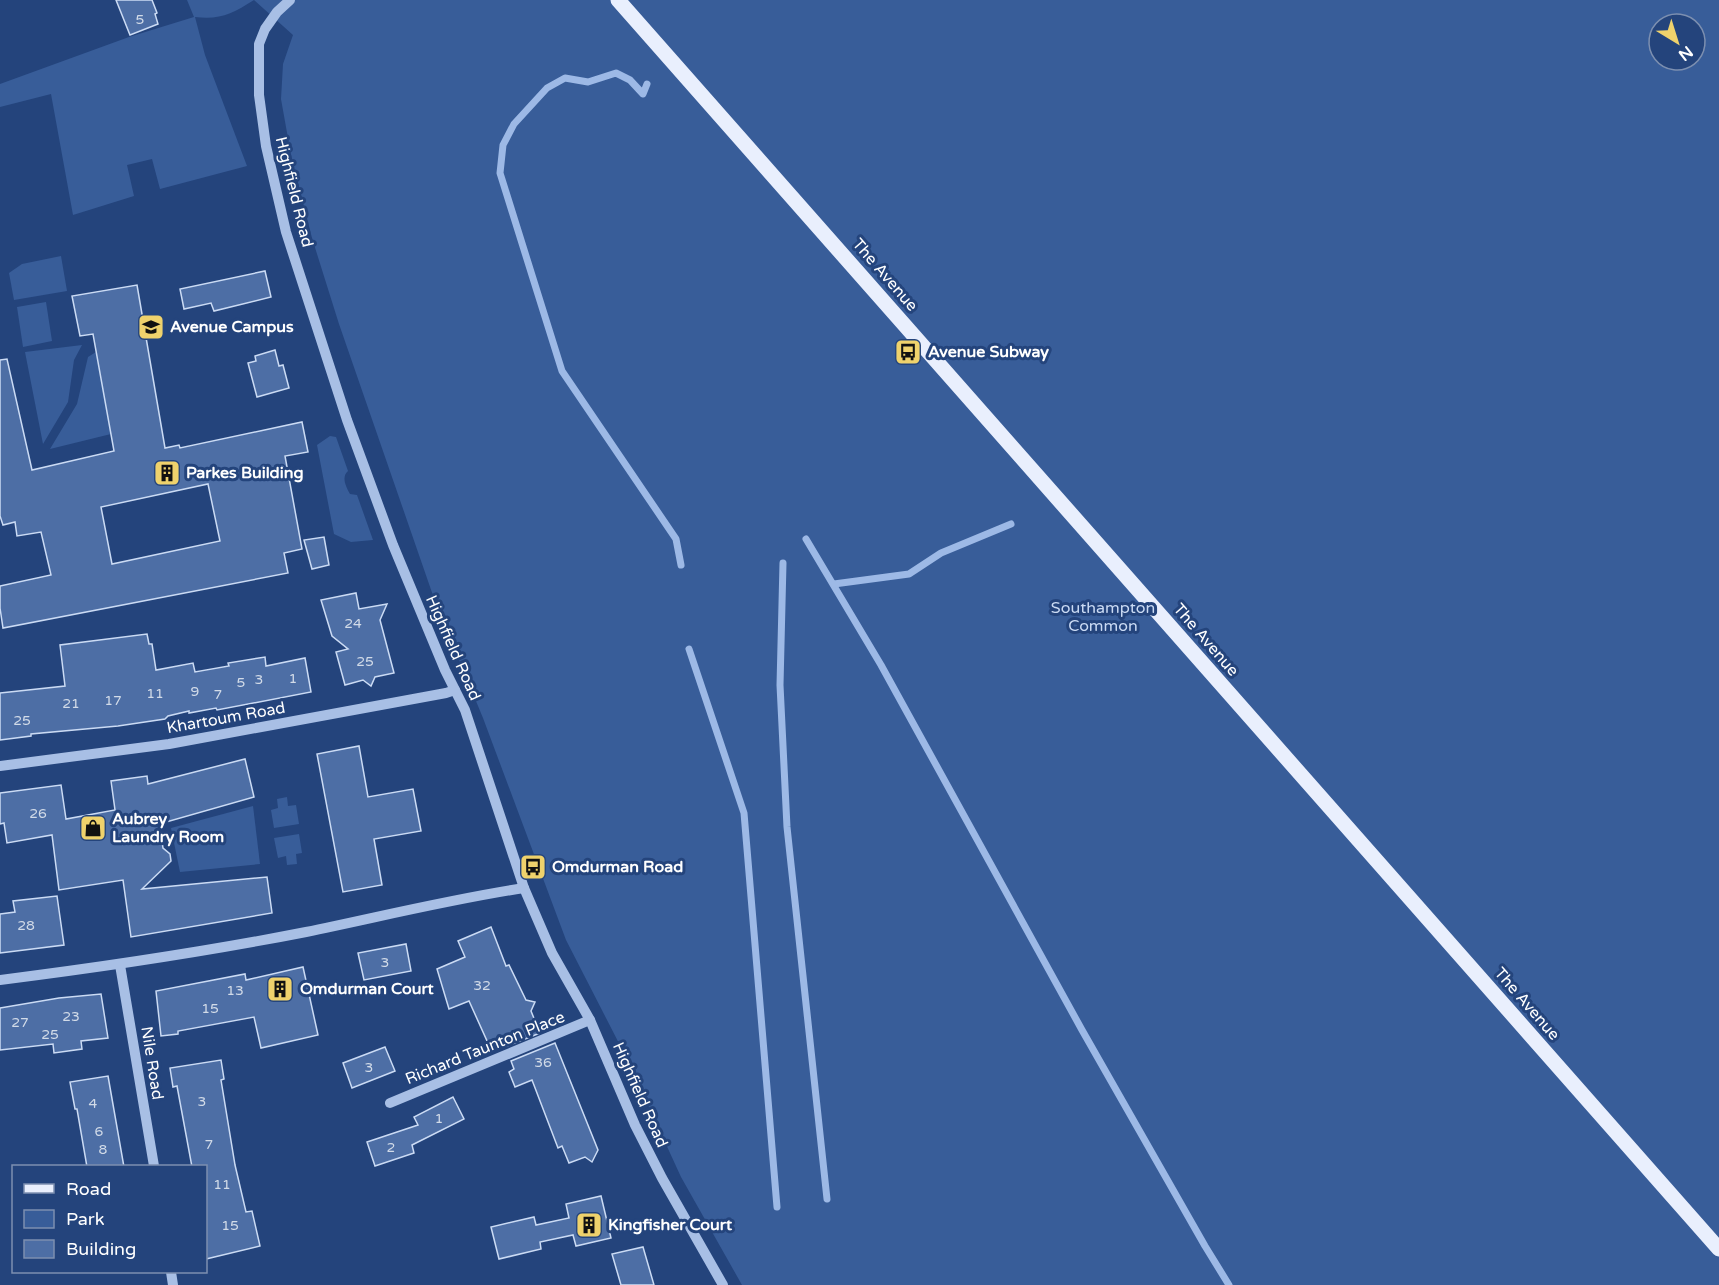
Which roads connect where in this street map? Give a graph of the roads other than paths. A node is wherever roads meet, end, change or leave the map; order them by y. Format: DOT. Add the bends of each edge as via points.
graph roads {
  1 [pos="290,0"];
  2 [pos="618,0"];
  3 [pos="455,690"];
  4 [pos="0,766"];
  5 [pos="524,888"];
  6 [pos="120,965"];
  7 [pos="0,980"];
  8 [pos="591,1020"];
  9 [pos="390,1103"];
  10 [pos="154,1165"];
  11 [pos="1719,1249"];
  12 [pos="723,1285"];
  1 -- 3 [label="street, Highfield Road" via="265,29 259,44 259,95 286,232 393,545"];
  2 -- 11 [label="main road, The Avenue"];
  3 -- 4 [label="street, Khartoum Road" via="169,744"];
  3 -- 5 [label="street, Highfield Road" via="478,745"];
  5 -- 6 [label="street"];
  5 -- 8 [label="street, Highfield Road" via="552,953"];
  6 -- 7 [label="street"];
  6 -- 10 [label="street, Nile Road"];
  8 -- 9 [label="street, Richard Taunton Place"];
  8 -- 12 [label="street, Highfield Road" via="635,1125"];
}
